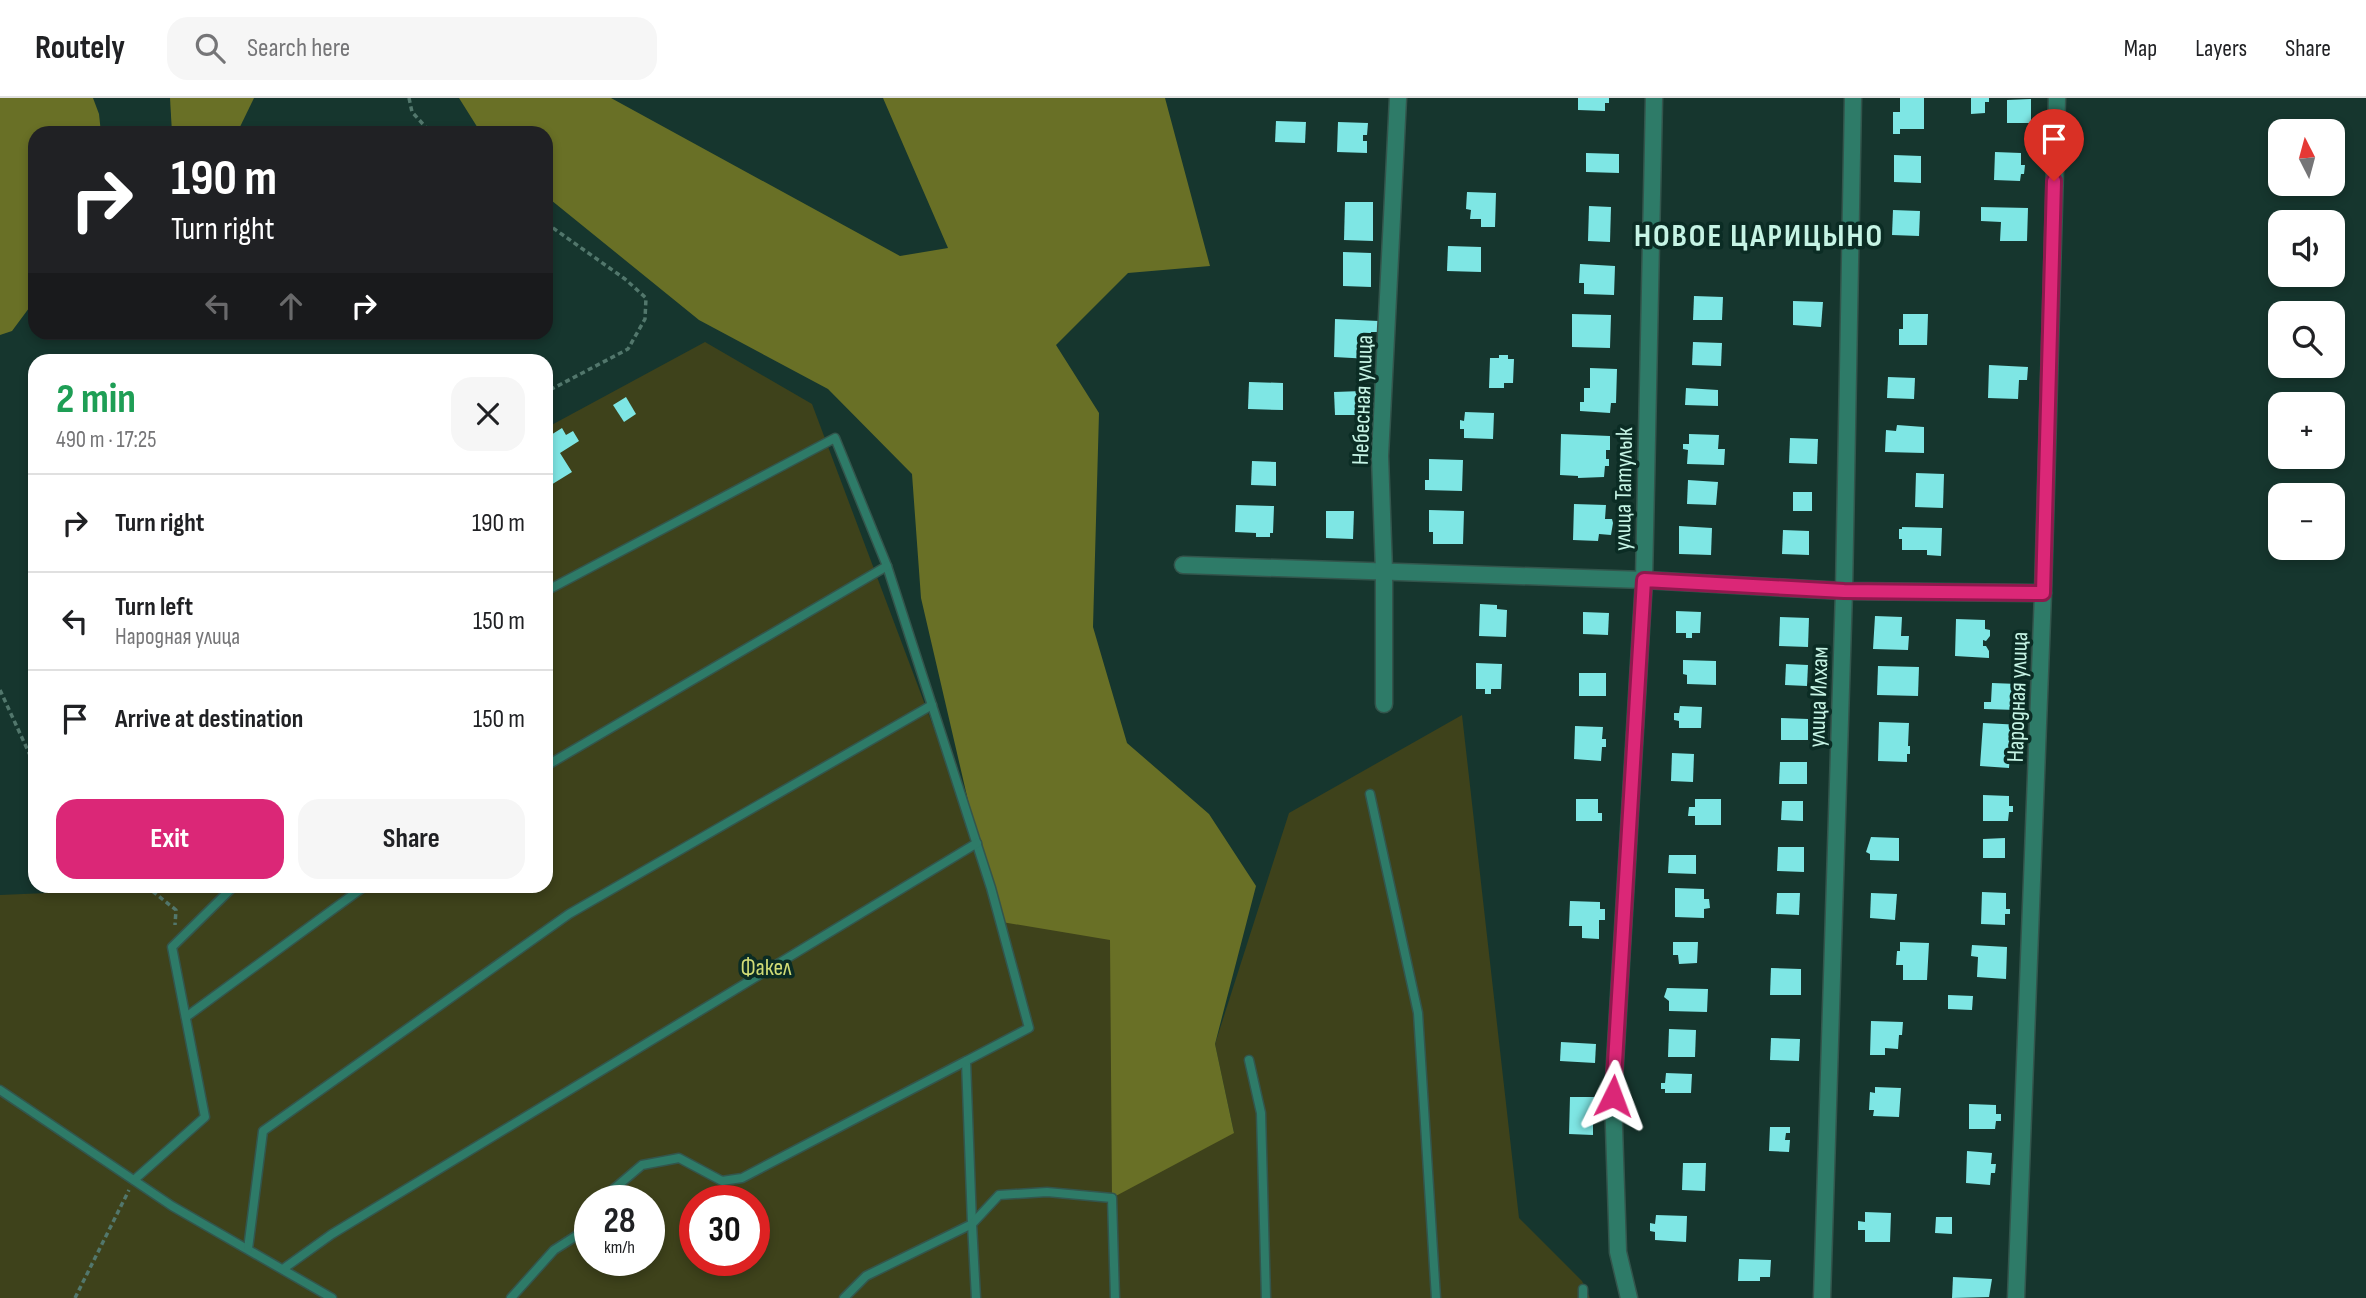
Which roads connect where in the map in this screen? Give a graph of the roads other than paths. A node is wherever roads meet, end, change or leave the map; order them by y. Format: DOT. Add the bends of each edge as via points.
graph roads {
  1 [pos="1398,98"];
  2 [pos="1654,98"];
  3 [pos="1853,98"];
  4 [pos="2057,98"];
  5 [pos="1183,565"];
  6 [pos="887,566"];
  7 [pos="1384,571"];
  8 [pos="1644,580"];
  9 [pos="553,587"];
  10 [pos="1844,591"];
  11 [pos="2043,593"];
  12 [pos="1384,704"];
  13 [pos="932,705"];
  14 [pos="553,762"];
  15 [pos="1370,794"];
  16 [pos="977,844"];
  17 [pos="227,893"];
  18 [pos="355,893"];
  19 [pos="186,1017"];
  20 [pos="1249,1060"];
  21 [pos="966,1061"];
  22 [pos="0,1090"];
  23 [pos="134,1180"];
  24 [pos="619,1185"];
  25 [pos="972,1224"];
  26 [pos="574,1237"];
  27 [pos="248,1249"];
  28 [pos="283,1269"];
  29 [pos="332,1298"];
  30 [pos="511,1298"];
  31 [pos="844,1298"];
  32 [pos="976,1298"];
  33 [pos="1115,1298"];
  34 [pos="1266,1298"];
  35 [pos="1436,1298"];
  36 [pos="1629,1298"];
  37 [pos="1822,1298"];
  38 [pos="2017,1298"];
  1 -- 7 [label="street, Небесная улица" via="1381,456"];
  2 -- 8 [label="street, улица Татулык"];
  3 -- 10 [label="street, улица Илхам"];
  4 -- 11 [label="street, Народная улица"];
  5 -- 7 [label="street"];
  6 -- 9 [label="lane" via="835,438"];
  6 -- 13 [label="lane"];
  6 -- 14 [label="lane"];
  7 -- 8 [label="street"];
  7 -- 12 [label="street, Небесная улица"];
  8 -- 10 [label="street"];
  8 -- 36 [label="street, улица Татулык" via="1613,1096 1618,1252"];
  10 -- 11 [label="street"];
  10 -- 37 [label="street, улица Илхам"];
  11 -- 38 [label="street, Народная улица"];
  13 -- 16 [label="lane"];
  13 -- 27 [label="lane" via="569,914 263,1131"];
  15 -- 35 [label="lane" via="1418,1013"];
  16 -- 21 [label="lane" via="1029,1028"];
  16 -- 28 [label="lane" via="332,1234"];
  17 -- 19 [label="lane" via="172,947"];
  18 -- 19 [label="lane"];
  19 -- 23 [label="lane" via="205,1117"];
  20 -- 34 [label="lane" via="1262,1113"];
  21 -- 24 [label="lane" via="742,1178 722,1181 678,1158 642,1165"];
  21 -- 25 [label="lane"];
  22 -- 23 [label="lane"];
  23 -- 27 [label="lane"];
  25 -- 31 [label="lane" via="866,1276"];
  25 -- 32 [label="lane"];
  25 -- 33 [label="lane" via="999,1195 1046,1192 1112,1198"];
  26 -- 30 [label="lane" via="554,1250"];
  27 -- 28 [label="lane"];
  28 -- 29 [label="lane"];
}
